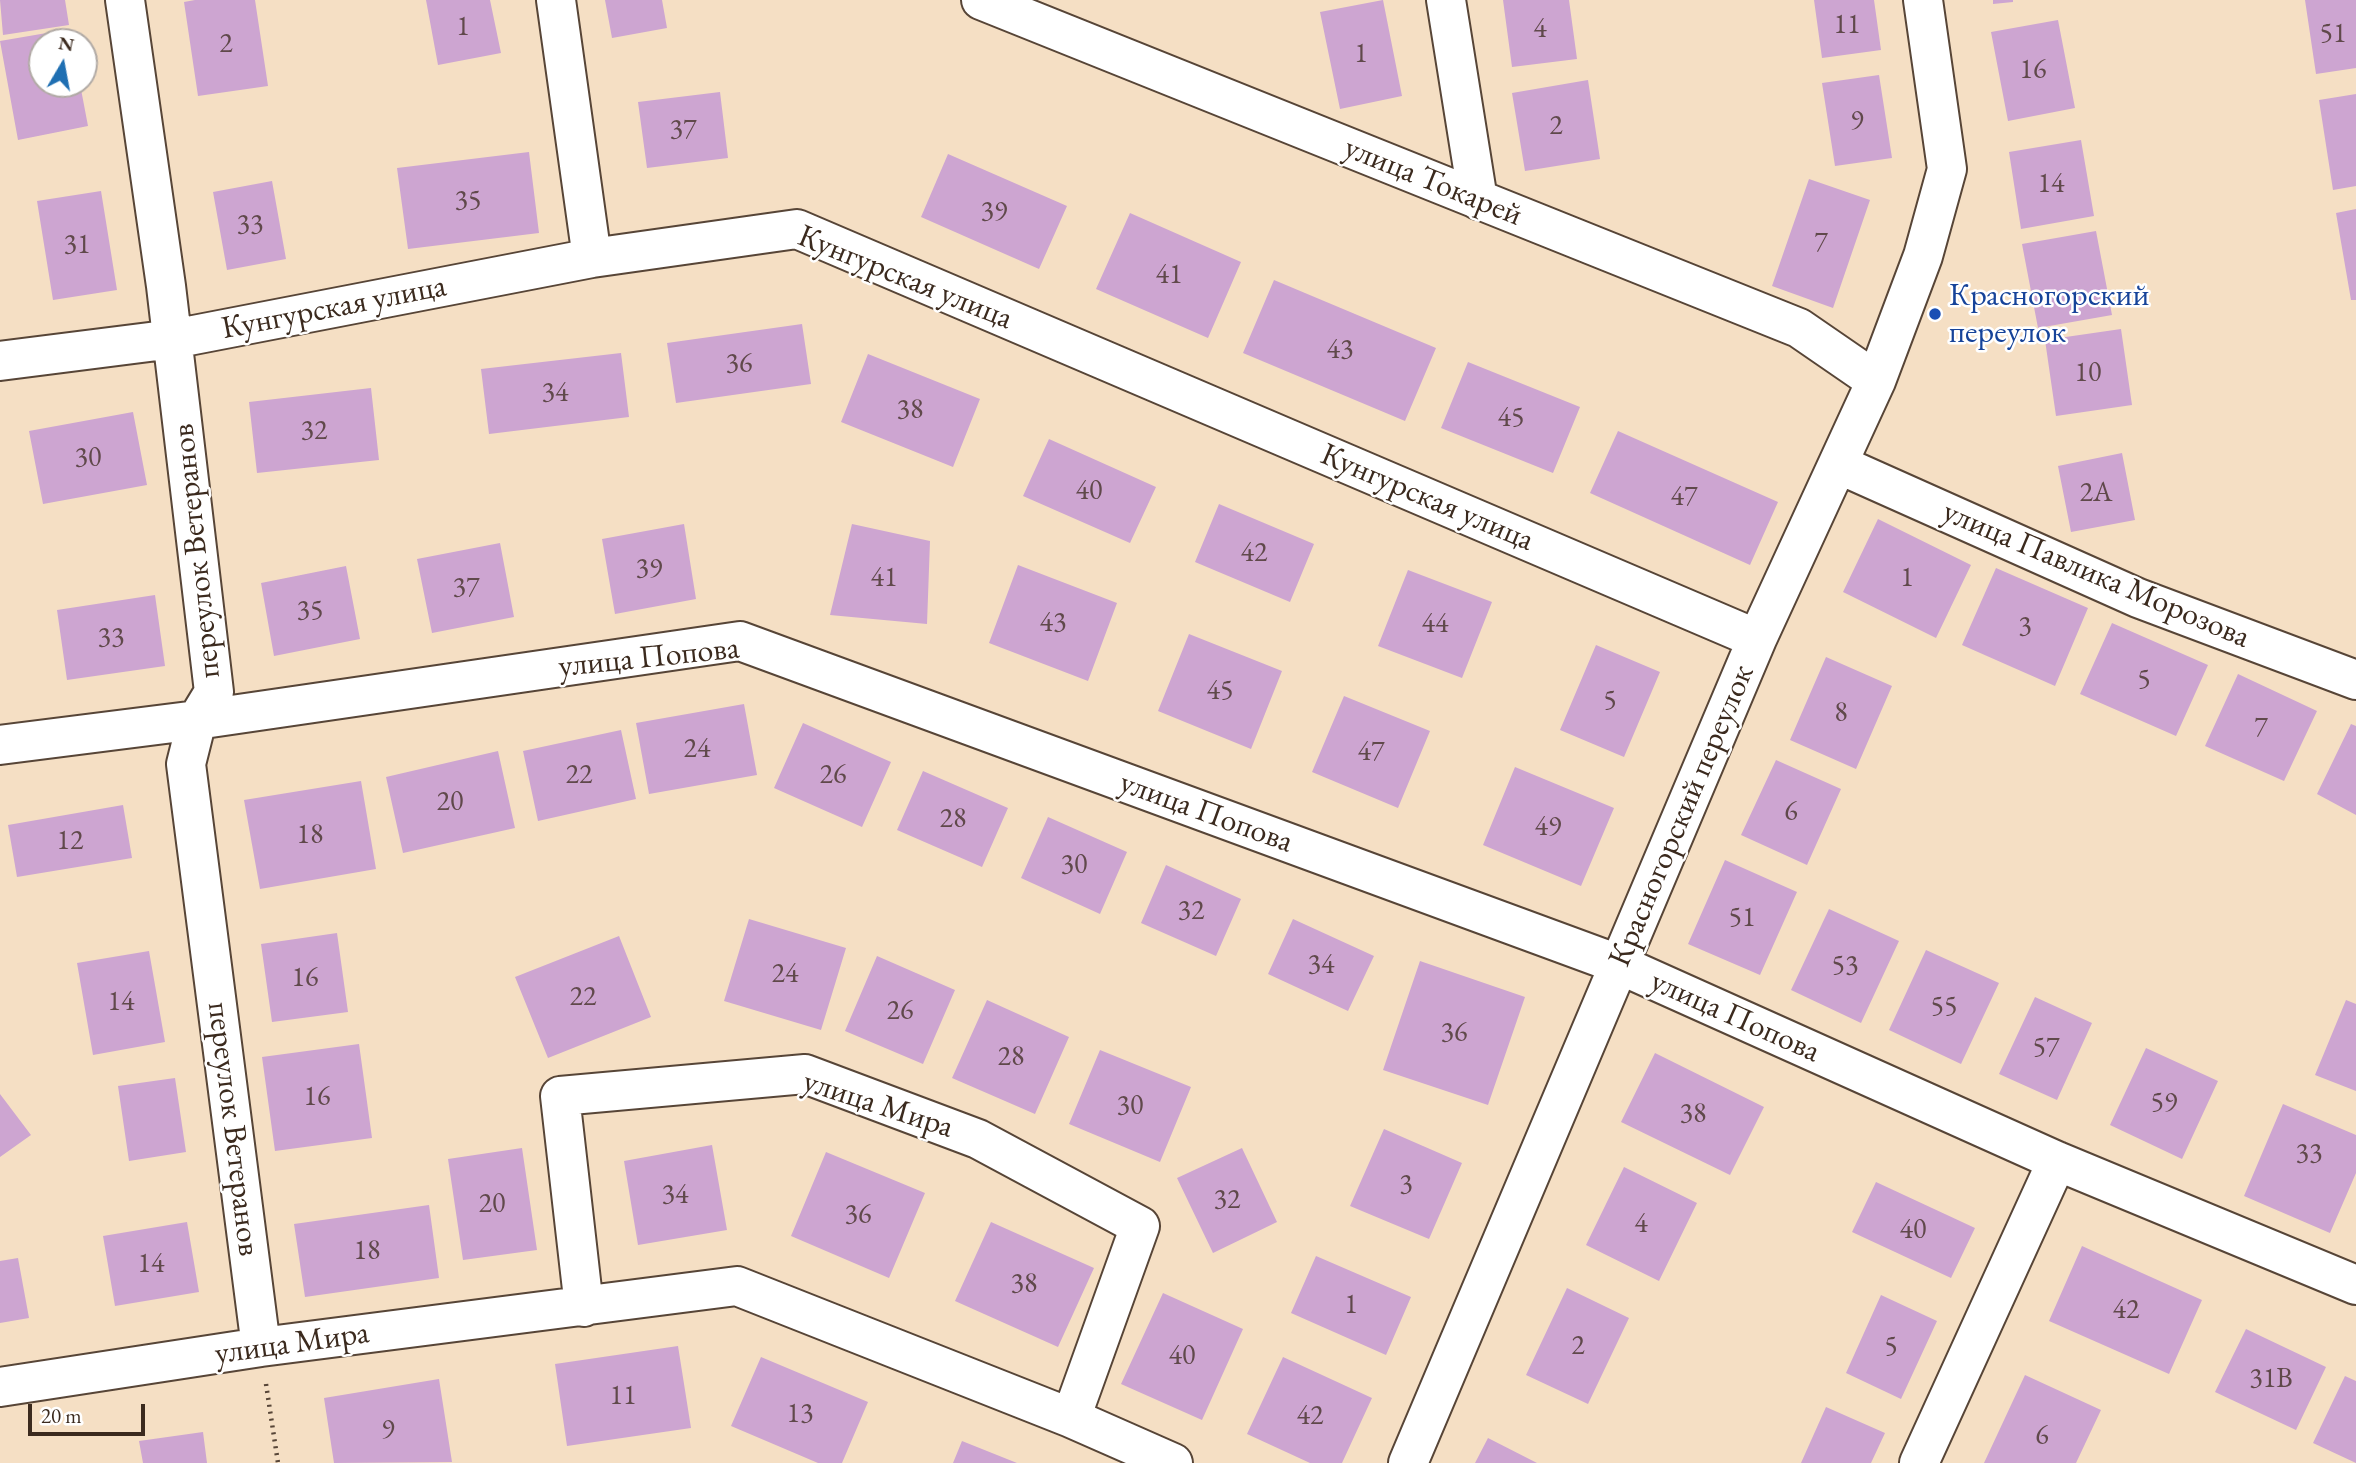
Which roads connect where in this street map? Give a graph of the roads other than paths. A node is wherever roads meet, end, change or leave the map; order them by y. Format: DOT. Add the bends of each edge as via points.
graph roads {
  1 [pos="125,0"];
  2 [pos="556,0"];
  3 [pos="981,0"];
  4 [pos="1446,0"];
  5 [pos="1923,0"];
  6 [pos="1478,200"];
  7 [pos="592,258"];
  8 [pos="173,339"];
  9 [pos="0,361"];
  10 [pos="1876,381"];
  11 [pos="1838,464"];
  12 [pos="1757,639"];
  13 [pos="2356,681"];
  14 [pos="197,720"];
  15 [pos="0,746"];
  16 [pos="1618,964"];
  17 [pos="2057,1161"];
  18 [pos="2356,1284"];
  19 [pos="584,1307"];
  20 [pos="261,1348"];
  21 [pos="0,1387"];
  22 [pos="1071,1418"];
  23 [pos="1173,1463"];
  24 [pos="1408,1463"];
  25 [pos="1919,1463"];
  1 -- 8 [label="street, переулок Ветеранов"];
  2 -- 7 [label="street"];
  3 -- 6 [label="street, улица Токарей"];
  4 -- 6 [label="street"];
  5 -- 10 [label="street, Красногорский переулок" via="1947,169 1923,256"];
  6 -- 10 [label="street, улица Токарей" via="1799,328"];
  7 -- 8 [label="street, Кунгурская улица"];
  7 -- 12 [label="street, Кунгурская улица" via="797,229"];
  8 -- 9 [label="street, Кунгурская улица"];
  8 -- 14 [label="street, переулок Ветеранов" via="215,692"];
  10 -- 11 [label="street, Красногорский переулок"];
  11 -- 12 [label="street, Красногорский переулок"];
  11 -- 13 [label="street, улица Павлика Морозова" via="2138,598"];
  12 -- 16 [label="street, Красногорский переулок"];
  14 -- 15 [label="street, улица Попова"];
  14 -- 16 [label="street, улица Попова" via="740,641"];
  14 -- 20 [label="street, переулок Ветеранов" via="186,764"];
  16 -- 17 [label="street, улица Попова"];
  16 -- 24 [label="street, Красногорский переулок"];
  17 -- 18 [label="street, улица Попова"];
  17 -- 25 [label="street"];
  19 -- 20 [label="street, улица Мира"];
  19 -- 22 [label="street, улица Мира" via="737,1286"];
  19 -- 22 [label="street, улица Мира" via="560,1096 805,1074 978,1139 1140,1226"];
  20 -- 21 [label="street, улица Мира"];
  22 -- 23 [label="street, улица Мира"];
}
